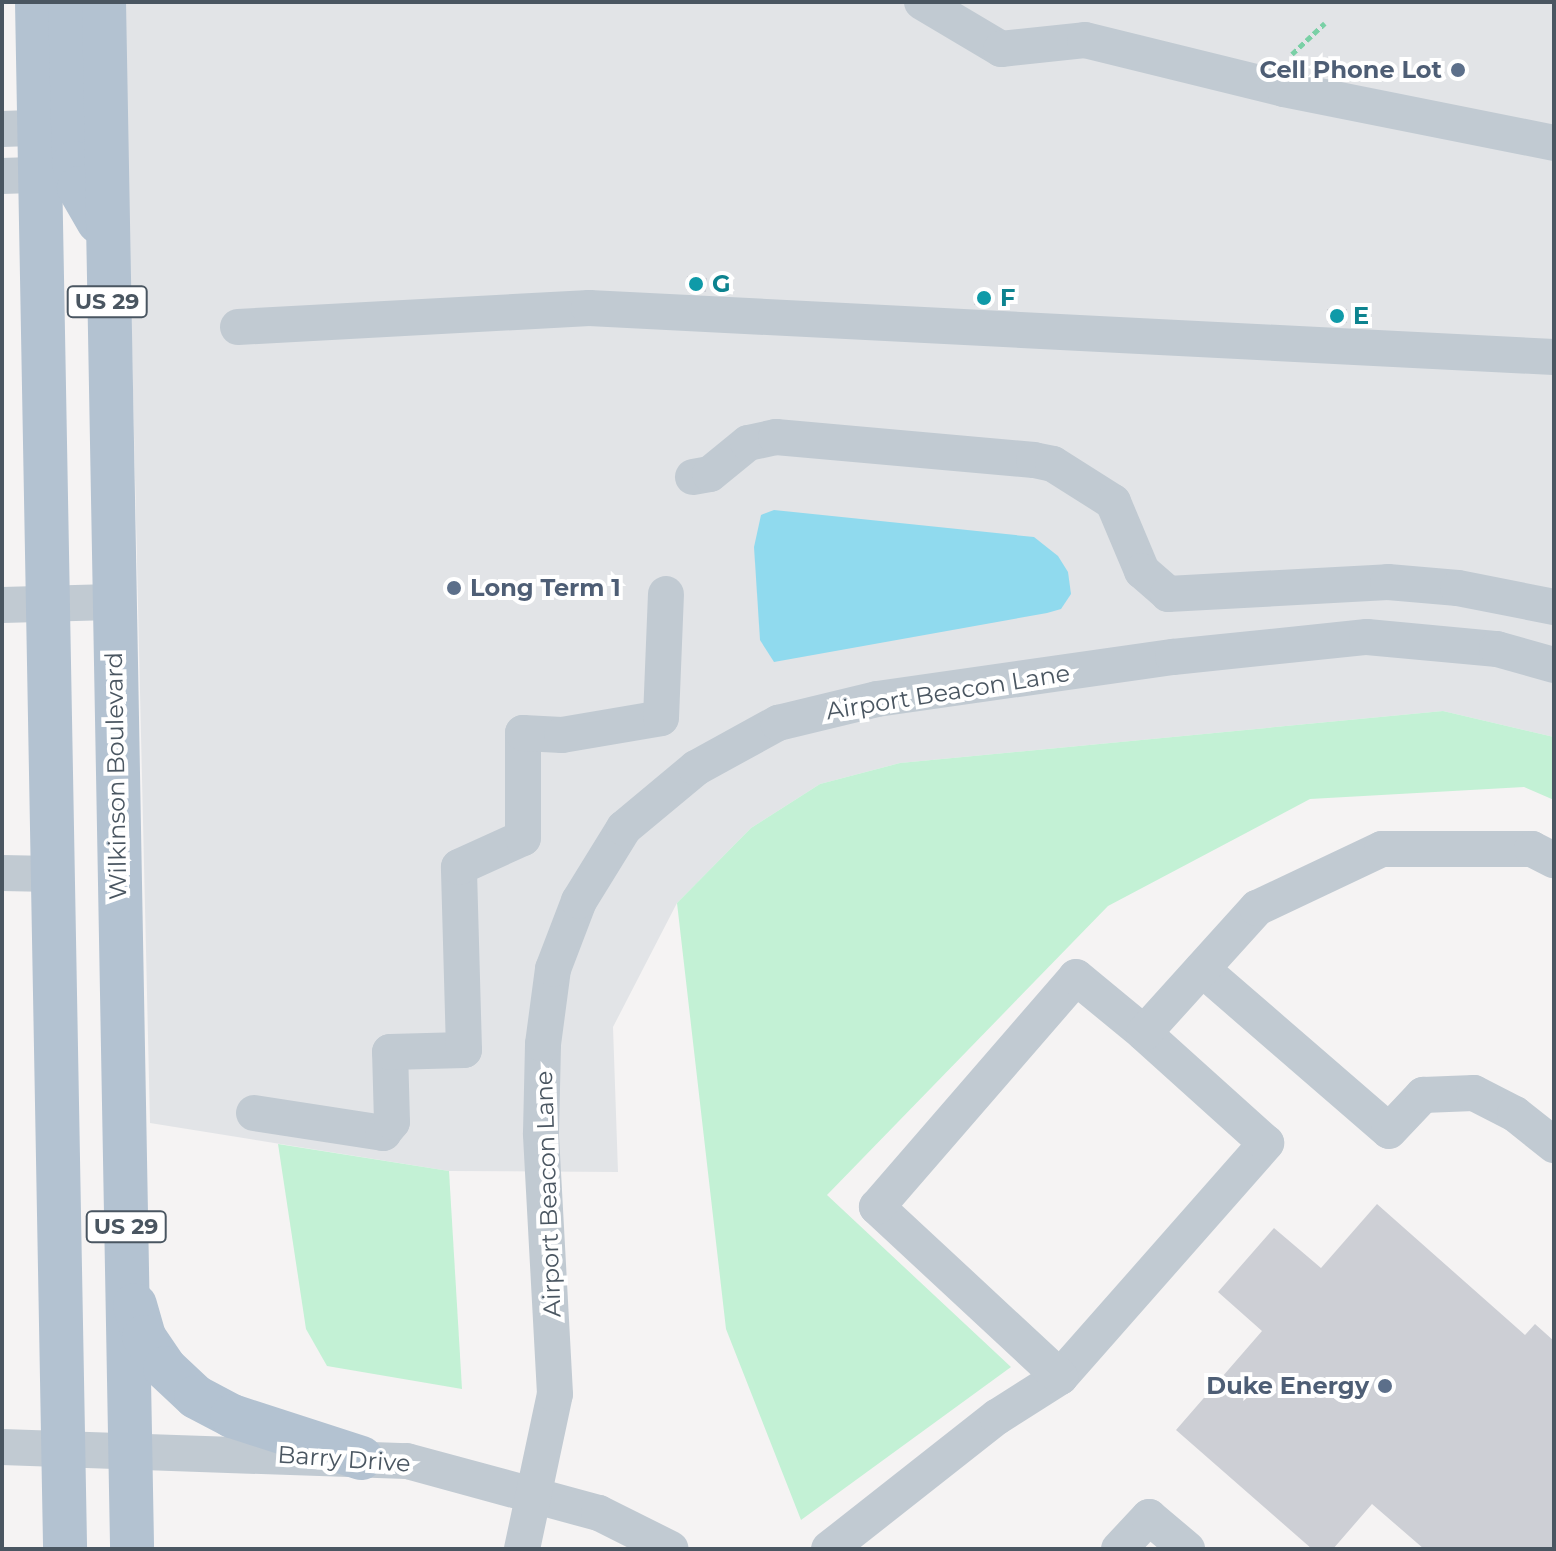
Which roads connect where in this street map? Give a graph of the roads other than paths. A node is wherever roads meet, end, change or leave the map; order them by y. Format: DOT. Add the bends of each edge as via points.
graph roads {
  1 [pos="37,2"];
  2 [pos="70,2"];
  3 [pos="104,2"];
  4 [pos="922,2"];
  5 [pos="21,128"];
  6 [pos="1554,143"];
  7 [pos="21,176"];
  8 [pos="106,229"];
  9 [pos="238,327"];
  10 [pos="1554,357"];
  11 [pos="693,477"];
  12 [pos="666,594"];
  13 [pos="112,602"];
  14 [pos="48,604"];
  15 [pos="2,605"];
  16 [pos="1554,607"];
  17 [pos="1554,665"];
  18 [pos="1554,860"];
  19 [pos="2,873"];
  20 [pos="52,874"];
  21 [pos="1202,969"];
  22 [pos="1144,1033"];
  23 [pos="254,1113"];
  24 [pos="1554,1145"];
  25 [pos="127,1280"];
  26 [pos="1060,1377"];
  27 [pos="2,1447"];
  28 [pos="62,1451"];
  29 [pos="131,1453"];
  30 [pos="361,1458"];
  31 [pos="535,1492"];
  32 [pos="65,1549"];
  33 [pos="132,1549"];
  34 [pos="522,1549"];
  35 [pos="671,1549"];
  36 [pos="829,1549"];
  37 [pos="1119,1549"];
  38 [pos="1187,1549"];
  1 -- 5 [label="main road, US 29"];
  2 -- 8 [label="main road" via="74,163 86,204"];
  3 -- 8 [label="main road, Wilkinson Boulevard / US 29"];
  4 -- 6 [label="street" via="1001,49 1085,40 1284,89"];
  5 -- 7 [label="main road, US 29"];
  7 -- 14 [label="main road, US 29"];
  8 -- 13 [label="main road, Wilkinson Boulevard / US 29"];
  9 -- 10 [label="street" via="589,308"];
  11 -- 16 [label="street" via="710,474 748,443 776,437 1034,460 1053,464 1113,502 1142,571 1168,594 1388,582 1458,588"];
  12 -- 23 [label="street" via="661,718 599,730 523,733 523,838 459,867 464,1050 390,1052 392,1122 383,1133"];
  13 -- 14 [label="street"];
  13 -- 25 [label="main road, Wilkinson Boulevard / US 29"];
  14 -- 15 [label="street"];
  14 -- 20 [label="main road, US 29"];
  17 -- 31 [label="street, Airport Beacon Lane" via="1497,649 1367,637 1173,657 877,699 778,723 696,768 624,828 579,901 553,969 543,1044 541,1133 555,1394"];
  18 -- 21 [label="street" via="1532,849 1382,849 1257,908"];
  19 -- 20 [label="street"];
  20 -- 28 [label="main road, US 29"];
  21 -- 22 [label="street"];
  21 -- 24 [label="street" via="1389,1131 1423,1095 1474,1093 1515,1114"];
  22 -- 26 [label="street" via="1266,1143"];
  22 -- 26 [label="street" via="1076,977 877,1207"];
  25 -- 29 [label="main road, Wilkinson Boulevard / US 29"];
  25 -- 30 [label="main road" via="144,1337 165,1368 196,1397 232,1416"];
  26 -- 36 [label="street" via="997,1417"];
  27 -- 28 [label="street, Barry Drive"];
  28 -- 29 [label="street, Barry Drive"];
  28 -- 32 [label="main road, US 29"];
  29 -- 30 [label="street, Barry Drive"];
  29 -- 33 [label="main road, Wilkinson Boulevard / US 29"];
  30 -- 31 [label="street, Barry Drive" via="407,1461"];
  31 -- 34 [label="street, Airport Beacon Lane"];
  31 -- 35 [label="street, Barry Drive" via="599,1513"];
  37 -- 38 [label="street" via="1149,1517"];
}
